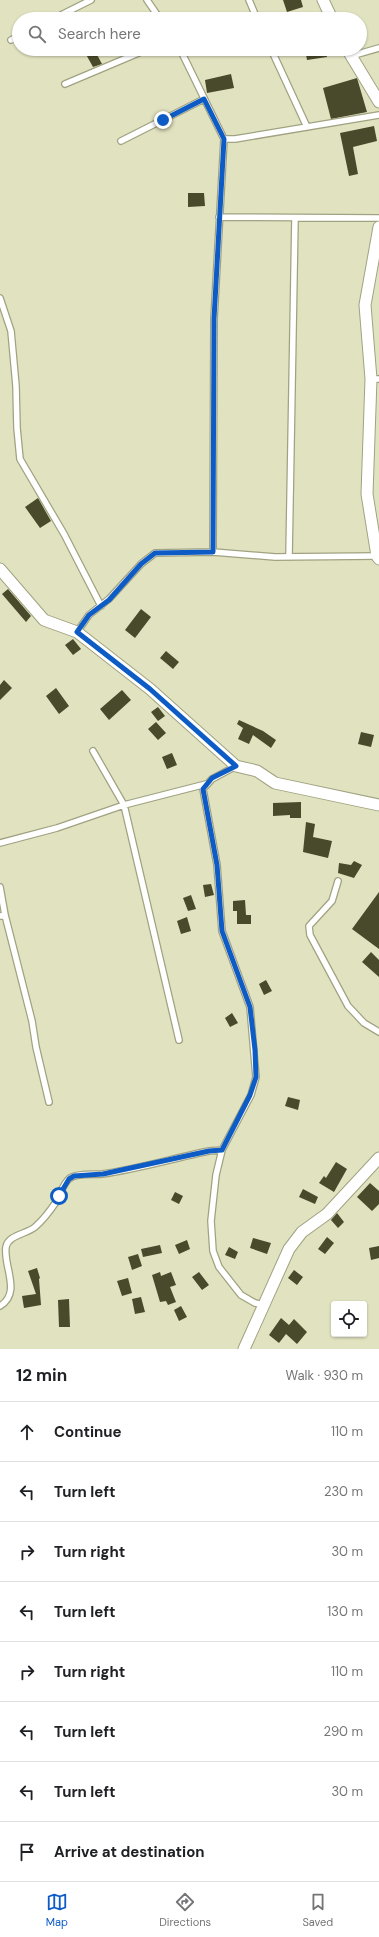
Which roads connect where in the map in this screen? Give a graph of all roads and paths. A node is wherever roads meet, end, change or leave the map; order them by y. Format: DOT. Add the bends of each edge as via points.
graph roads {
  1 [pos="91,0"];
  2 [pos="147,0"];
  3 [pos="249,0"];
  4 [pos="323,0"];
  5 [pos="67,12"];
  6 [pos="155,12"];
  7 [pos="254,12"];
  8 [pos="329,12"];
  9 [pos="379,48"];
  10 [pos="367,50"];
  11 [pos="131,56"];
  12 [pos="183,56"];
  13 [pos="274,56"];
  14 [pos="351,56"];
  15 [pos="65,84"];
  16 [pos="204,99"];
  17 [pos="379,102"];
  18 [pos="379,115"];
  19 [pos="307,127"];
  20 [pos="224,139"];
  21 [pos="121,141"];
  22 [pos="219,217"];
  23 [pos="294,218"];
  24 [pos="379,218"];
  25 [pos="379,227"];
  26 [pos="0,298"];
  27 [pos="375,379"];
  28 [pos="213,552"];
  29 [pos="289,556"];
  30 [pos="378,558"];
  31 [pos="0,569"];
  32 [pos="101,606"];
  33 [pos="77,632"];
  34 [pos="93,751"];
  35 [pos="236,766"];
  36 [pos="206,784"];
  37 [pos="124,805"];
  38 [pos="379,805"];
  39 [pos="0,843"];
  40 [pos="338,881"];
  41 [pos="0,887"];
  42 [pos="2,916"];
  43 [pos="379,1032"];
  44 [pos="179,1040"];
  45 [pos="49,1102"];
  46 [pos="222,1150"];
  47 [pos="379,1158"];
  48 [pos="265,1305"];
  49 [pos="0,1306"];
  50 [pos="244,1349"];
  1 -- 5 [label="lane"];
  2 -- 6 [label="lane"];
  3 -- 7 [label="lane"];
  4 -- 8 [label="street"];
  9 -- 10 [label="lane"];
  11 -- 15 [label="lane"];
  12 -- 16 [label="lane"];
  13 -- 19 [label="lane"];
  14 -- 17 [label="street"];
  16 -- 20 [label="lane"];
  16 -- 21 [label="lane"];
  18 -- 19 [label="lane"];
  19 -- 20 [label="lane"];
  20 -- 22 [label="lane"];
  22 -- 23 [label="lane"];
  22 -- 28 [label="lane" via="214,319"];
  23 -- 24 [label="lane"];
  23 -- 29 [label="lane"];
  25 -- 27 [label="street" via="365,305"];
  26 -- 32 [label="lane" via="11,331 20,458 64,534"];
  27 -- 30 [label="street" via="367,494"];
  28 -- 29 [label="lane"];
  28 -- 32 [label="lane" via="155,553"];
  29 -- 30 [label="lane"];
  31 -- 33 [label="street" via="44,620"];
  32 -- 33 [label="lane" via="89,615"];
  33 -- 35 [label="street" via="150,689"];
  34 -- 37 [label="lane"];
  35 -- 36 [label="lane"];
  35 -- 38 [label="street" via="257,771 275,783"];
  36 -- 37 [label="lane"];
  36 -- 46 [label="lane" via="203,789 217,865 222,931 250,1007 255,1050 256,1077 250,1095"];
  37 -- 39 [label="lane" via="57,828"];
  37 -- 44 [label="lane"];
  40 -- 43 [label="lane" via="332,901 309,926 310,935 348,1006 364,1023"];
  41 -- 42 [label="lane"];
  42 -- 45 [label="lane" via="32,1021"];
  46 -- 48 [label="lane" via="213,1197 212,1251 218,1267 241,1295"];
  46 -- 49 [label="lane" via="103,1174 74,1176 69,1179 37,1226 10,1240 7,1245 10,1294 7,1301"];
  47 -- 48 [label="street" via="327,1214 302,1232 289,1249"];
  48 -- 50 [label="street"];
}
